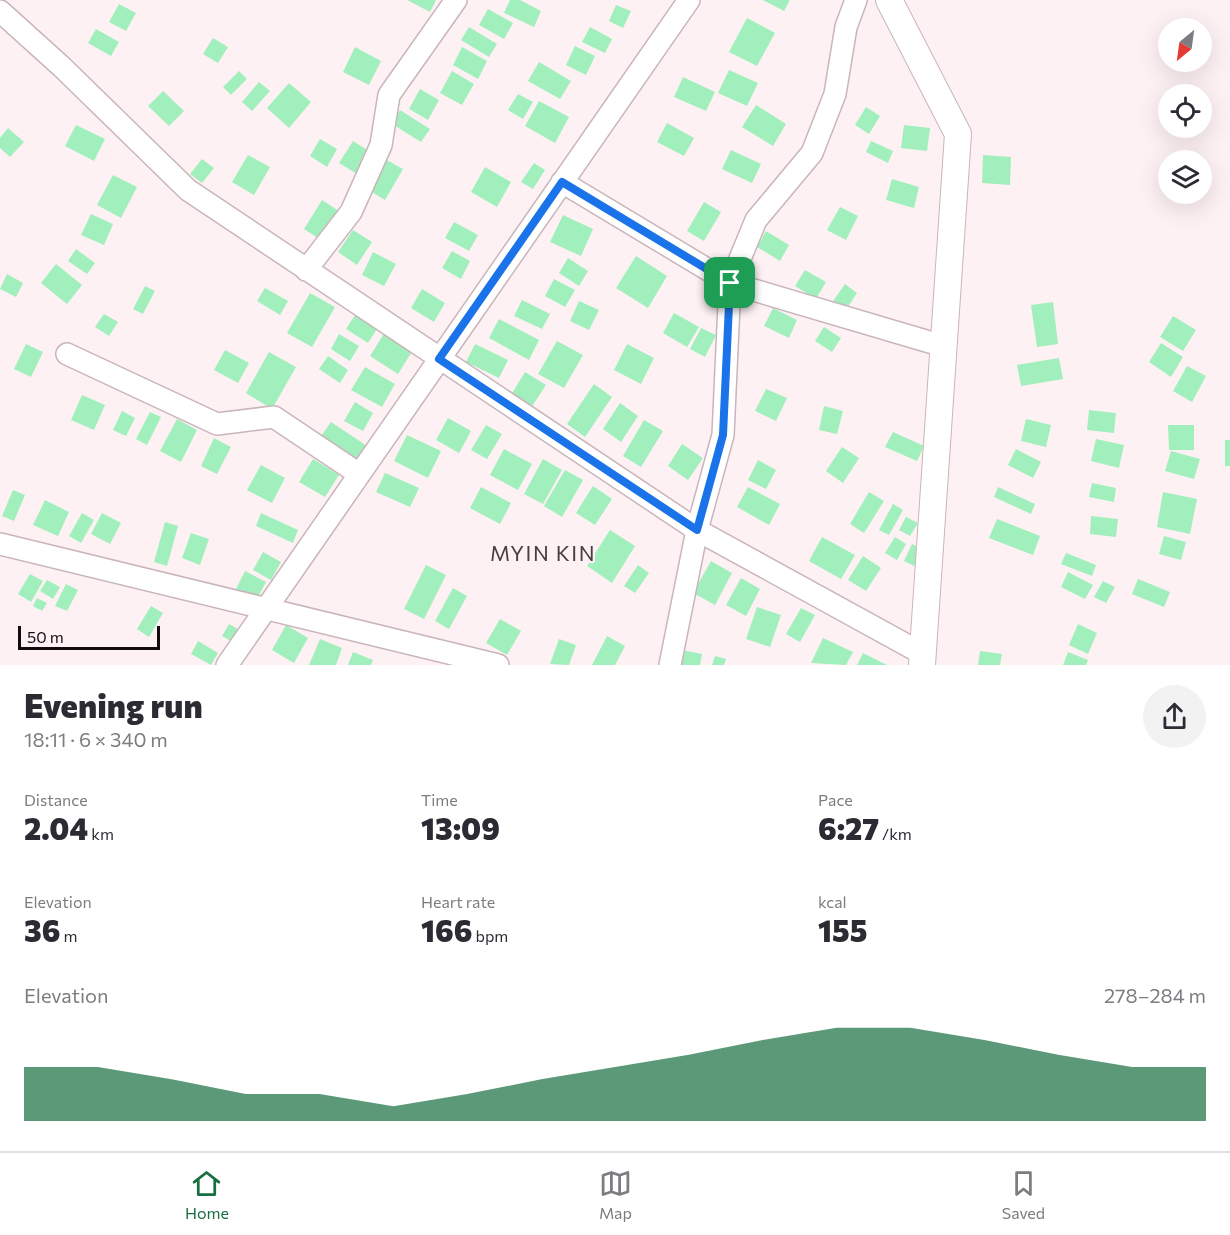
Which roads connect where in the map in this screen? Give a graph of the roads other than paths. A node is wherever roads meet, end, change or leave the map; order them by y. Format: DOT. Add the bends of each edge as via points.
graph roads {
  1 [pos="456,0"];
  2 [pos="689,0"];
  3 [pos="856,0"];
  4 [pos="889,0"];
  5 [pos="0,11"];
  6 [pos="562,182"];
  7 [pos="306,270"];
  8 [pos="730,283"];
  9 [pos="943,346"];
  10 [pos="67,354"];
  11 [pos="439,359"];
  12 [pos="359,474"];
  13 [pos="697,530"];
  14 [pos="0,544"];
  15 [pos="268,607"];
  16 [pos="922,659"];
  17 [pos="227,665"];
  18 [pos="498,665"];
  19 [pos="670,665"];
  1 -- 7 [label="street" via="389,95 381,145 351,212"];
  2 -- 6 [label="street"];
  3 -- 8 [label="street" via="846,27 835,94 812,153 756,220"];
  4 -- 9 [label="street" via="958,134"];
  5 -- 7 [label="street" via="188,190"];
  6 -- 8 [label="street"];
  6 -- 11 [label="street"];
  7 -- 11 [label="street"];
  8 -- 9 [label="street"];
  8 -- 13 [label="street" via="723,435"];
  9 -- 16 [label="street"];
  10 -- 12 [label="street" via="218,423 274,417"];
  11 -- 12 [label="street"];
  11 -- 13 [label="street"];
  12 -- 15 [label="street"];
  13 -- 16 [label="street"];
  13 -- 19 [label="street"];
  14 -- 15 [label="street"];
  15 -- 17 [label="street"];
  15 -- 18 [label="street"];
}
